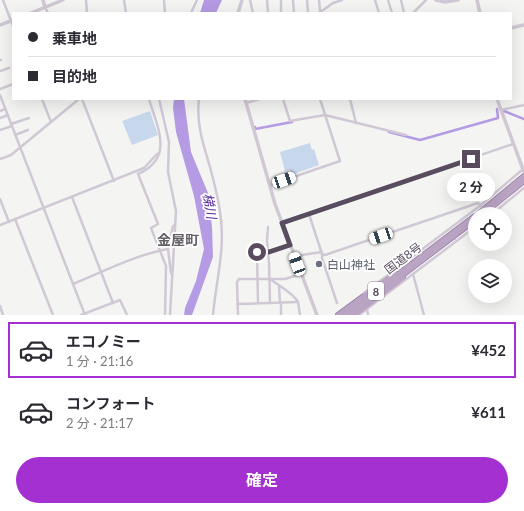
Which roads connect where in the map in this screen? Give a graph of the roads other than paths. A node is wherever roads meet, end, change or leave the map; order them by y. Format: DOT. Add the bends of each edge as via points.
graph roads {
  1 [pos="3,0"];
  2 [pos="43,0"];
  3 [pos="63,0"];
  4 [pos="86,0"];
  5 [pos="124,0"];
  6 [pos="164,0"];
  7 [pos="197,0"];
  8 [pos="241,0"];
  9 [pos="250,0"];
  10 [pos="267,0"];
  11 [pos="281,0"];
  12 [pos="293,0"];
  13 [pos="307,0"];
  14 [pos="319,0"];
  15 [pos="342,0"];
  16 [pos="375,0"];
  17 [pos="388,0"];
  18 [pos="401,0"];
  19 [pos="426,0"];
  20 [pos="436,0"];
  21 [pos="458,0"];
  22 [pos="477,0"];
  23 [pos="46,7"];
  24 [pos="34,12"];
  25 [pos="48,12"];
  26 [pos="87,12"];
  27 [pos="126,12"];
  28 [pos="165,12"];
  29 [pos="191,12"];
  30 [pos="238,12"];
  31 [pos="253,12"];
  32 [pos="268,12"];
  33 [pos="281,12"];
  34 [pos="294,12"];
  35 [pos="308,12"];
  36 [pos="319,12"];
  37 [pos="379,12"];
  38 [pos="392,12"];
  39 [pos="404,12"];
  40 [pos="414,12"];
  41 [pos="480,12"];
  42 [pos="12,21"];
  43 [pos="0,25"];
  44 [pos="524,25"];
  45 [pos="512,28"];
  46 [pos="9,68"];
  47 [pos="0,71"];
  48 [pos="12,84"];
  49 [pos="0,89"];
  50 [pos="0,95"];
  51 [pos="42,100"];
  52 [pos="79,100"];
  53 [pos="80,100"];
  54 [pos="149,100"];
  55 [pos="159,100"];
  56 [pos="199,100"];
  57 [pos="283,100"];
  58 [pos="320,100"];
  59 [pos="350,100"];
  60 [pos="497,100"];
  61 [pos="246,101"];
  62 [pos="524,105"];
  63 [pos="5,109"];
  64 [pos="501,110"];
  65 [pos="0,111"];
  66 [pos="8,115"];
  67 [pos="325,115"];
  68 [pos="0,118"];
  69 [pos="29,118"];
  70 [pos="51,122"];
  71 [pos="356,123"];
  72 [pos="11,125"];
  73 [pos="0,130"];
  74 [pos="28,130"];
  75 [pos="15,135"];
  76 [pos="406,135"];
  77 [pos="513,144"];
  78 [pos="20,147"];
  79 [pos="160,154"];
  80 [pos="0,159"];
  81 [pos="524,170"];
  82 [pos="524,176"];
  83 [pos="114,181"];
  84 [pos="524,181"];
  85 [pos="518,184"];
  86 [pos="270,185"];
  87 [pos="524,188"];
  88 [pos="72,197"];
  89 [pos="0,199"];
  90 [pos="481,206"];
  91 [pos="487,207"];
  92 [pos="491,207"];
  93 [pos="501,207"];
  94 [pos="44,208"];
  95 [pos="309,214"];
  96 [pos="15,219"];
  97 [pos="468,221"];
  98 [pos="9,222"];
  99 [pos="282,223"];
  100 [pos="175,225"];
  101 [pos="468,225"];
  102 [pos="0,226"];
  103 [pos="268,227"];
  104 [pos="468,232"];
  105 [pos="290,245"];
  106 [pos="168,249"];
  107 [pos="160,250"];
  108 [pos="269,252"];
  109 [pos="322,253"];
  110 [pos="294,256"];
  111 [pos="415,263"];
  112 [pos="409,270"];
  113 [pos="101,272"];
  114 [pos="173,274"];
  115 [pos="301,274"];
  116 [pos="257,279"];
  117 [pos="269,279"];
  118 [pos="73,284"];
  119 [pos="279,286"];
  120 [pos="298,302"];
  121 [pos="113,303"];
  122 [pos="258,303"];
  123 [pos="270,303"];
  124 [pos="280,303"];
  125 [pos="337,303"];
  126 [pos="238,304"];
  127 [pos="0,306"];
  128 [pos="366,309"];
  129 [pos="85,314"];
  130 [pos="4,315"];
  131 [pos="53,315"];
  132 [pos="81,315"];
  133 [pos="127,315"];
  134 [pos="165,315"];
  135 [pos="170,315"];
  136 [pos="213,315"];
  137 [pos="238,315"];
  138 [pos="281,315"];
  139 [pos="300,315"];
  140 [pos="317,315"];
  141 [pos="338,315"];
  142 [pos="344,315"];
  143 [pos="350,315"];
  144 [pos="355,315"];
  145 [pos="359,315"];
  146 [pos="368,315"];
  147 [pos="424,315"];
  1 -- 42 [label="street"];
  2 -- 23 [label="street"];
  3 -- 23 [label="street"];
  4 -- 26 [label="street"];
  5 -- 27 [label="street"];
  6 -- 28 [label="street"];
  7 -- 29 [label="street"];
  8 -- 30 [label="street"];
  9 -- 31 [label="street"];
  10 -- 32 [label="street"];
  11 -- 33 [label="street"];
  12 -- 34 [label="street"];
  13 -- 35 [label="street"];
  14 -- 36 [label="street"];
  15 -- 36 [label="street"];
  16 -- 37 [label="street"];
  17 -- 38 [label="street"];
  18 -- 39 [label="street"];
  19 -- 40 [label="street"];
  20 -- 21 [label="street"];
  22 -- 41 [label="street"];
  23 -- 24 [label="street"];
  23 -- 25 [label="street"];
  42 -- 43 [label="street"];
  44 -- 45 [label="street"];
  46 -- 47 [label="street"];
  48 -- 49 [label="street"];
  50 -- 63 [label="street"];
  51 -- 70 [label="street"];
  52 -- 70 [label="street"];
  53 -- 83 [label="street"];
  54 -- 79 [label="street" via="161,144"];
  55 -- 100 [label="street" via="169,142 168,172 176,210"];
  56 -- 136 [label="street" via="197,111 200,133 213,179 222,228 221,259"];
  57 -- 67 [label="street" via="290,121"];
  58 -- 67 [label="street"];
  59 -- 71 [label="street"];
  60 -- 64 [label="street"];
  61 -- 86 [label="street"];
  62 -- 64 [label="street"];
  63 -- 65 [label="street"];
  63 -- 66 [label="street"];
  64 -- 77 [label="street"];
  66 -- 68 [label="street"];
  66 -- 72 [label="street"];
  67 -- 71 [label="street"];
  67 -- 86 [label="street" via="340,162"];
  69 -- 72 [label="street"];
  70 -- 78 [label="street"];
  71 -- 76 [label="street"];
  72 -- 73 [label="street"];
  72 -- 75 [label="street"];
  74 -- 75 [label="street"];
  75 -- 78 [label="street"];
  77 -- 81 [label="street"];
  77 -- 95 [label="street"];
  78 -- 80 [label="street" via="11,155"];
  78 -- 94 [label="street"];
  79 -- 83 [label="street" via="144,168"];
  79 -- 107 [label="street" via="146,170 138,174 158,224 152,228"];
  81 -- 90 [label="street"];
  82 -- 85 [label="highway"];
  83 -- 88 [label="street"];
  84 -- 85 [label="highway"];
  85 -- 91 [label="highway"];
  85 -- 92 [label="highway"];
  86 -- 99 [label="street"];
  87 -- 93 [label="street"];
  88 -- 94 [label="street"];
  88 -- 113 [label="street"];
  89 -- 98 [label="street"];
  90 -- 109 [label="street" via="478,203 332,253"];
  90 -- 141 [label="street"];
  94 -- 96 [label="street"];
  94 -- 118 [label="street"];
  95 -- 99 [label="street"];
  95 -- 109 [label="street"];
  96 -- 98 [label="street"];
  96 -- 131 [label="street"];
  97 -- 111 [label="highway, 国道8号"];
  98 -- 102 [label="street"];
  99 -- 105 [label="street"];
  100 -- 106 [label="street"];
  100 -- 114 [label="street"];
  101 -- 111 [label="highway, 国道8号 / 8"];
  103 -- 108 [label="street"];
  104 -- 112 [label="street"];
  105 -- 108 [label="street"];
  105 -- 110 [label="street"];
  106 -- 107 [label="street"];
  106 -- 114 [label="street"];
  107 -- 113 [label="street"];
  107 -- 134 [label="street" via="166,266"];
  108 -- 116 [label="street" via="257,252"];
  108 -- 117 [label="street"];
  109 -- 110 [label="street"];
  109 -- 125 [label="street"];
  110 -- 115 [label="street"];
  111 -- 112 [label="highway, 国道8号 / 8"];
  112 -- 128 [label="street"];
  112 -- 141 [label="highway" via="384,280"];
  112 -- 142 [label="highway, 国道8号 / 8"];
  112 -- 143 [label="highway, 国道8号 / 8"];
  112 -- 144 [label="highway" via="398,282"];
  112 -- 147 [label="street"];
  113 -- 118 [label="street"];
  113 -- 121 [label="street"];
  114 -- 135 [label="street"];
  115 -- 117 [label="street" via="285,279"];
  115 -- 140 [label="street"];
  116 -- 117 [label="street"];
  116 -- 122 [label="street"];
  116 -- 126 [label="street" via="239,279"];
  117 -- 119 [label="street"];
  117 -- 123 [label="street"];
  118 -- 129 [label="street"];
  119 -- 120 [label="street" via="288,290"];
  119 -- 124 [label="street"];
  120 -- 124 [label="street"];
  120 -- 139 [label="street"];
  121 -- 129 [label="street"];
  121 -- 133 [label="street" via="120,300"];
  122 -- 123 [label="street"];
  122 -- 126 [label="street"];
  123 -- 124 [label="street"];
  124 -- 138 [label="street"];
  126 -- 137 [label="street"];
  127 -- 130 [label="street"];
  128 -- 145 [label="street"];
  128 -- 146 [label="street"];
  129 -- 132 [label="street"];
}
